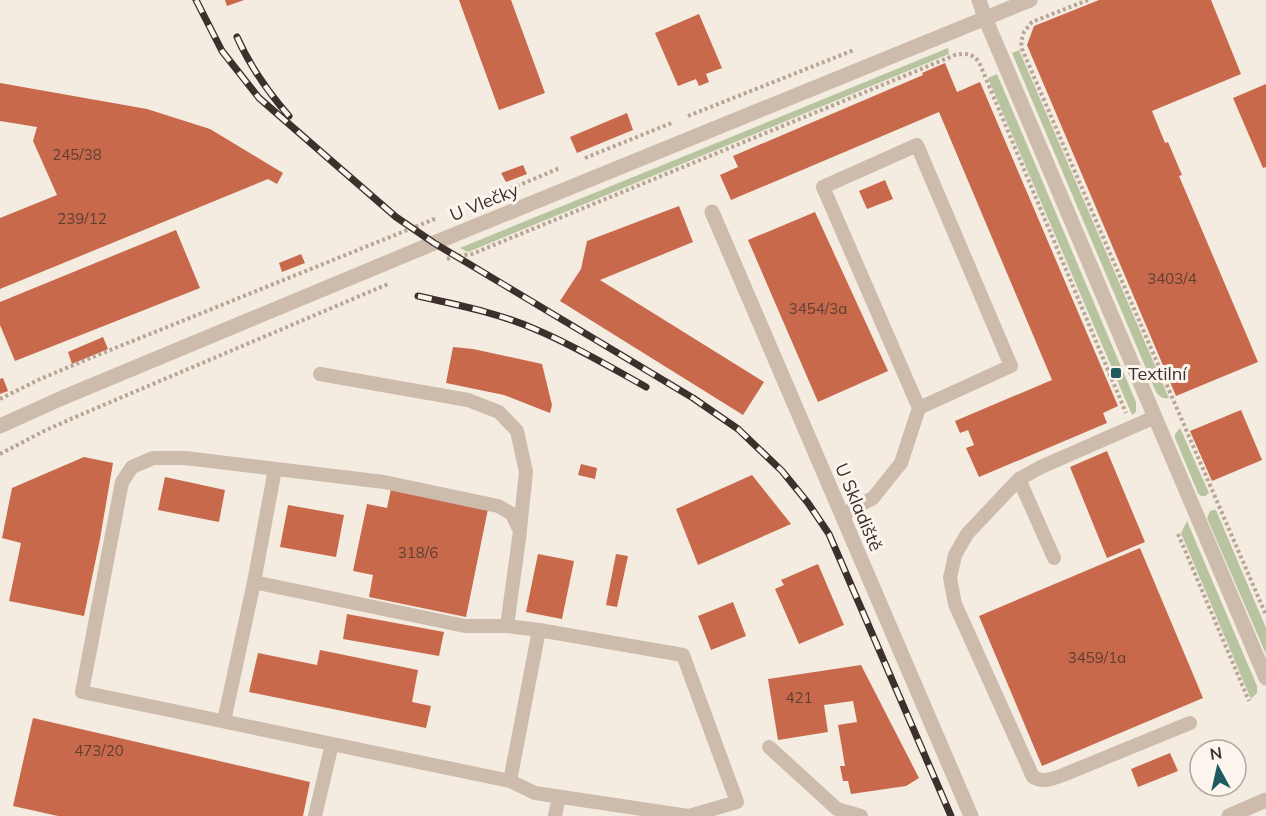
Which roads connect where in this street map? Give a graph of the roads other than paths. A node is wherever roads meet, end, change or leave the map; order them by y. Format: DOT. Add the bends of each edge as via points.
graph roads {
  1 [pos="979,0"];
  2 [pos="1030,0"];
  3 [pos="985,18"];
  4 [pos="712,212"];
  5 [pos="320,374"];
  6 [pos="919,408"];
  7 [pos="1155,417"];
  8 [pos="0,426"];
  9 [pos="275,469"];
  10 [pos="1019,479"];
  11 [pos="842,515"];
  12 [pos="519,532"];
  13 [pos="1054,558"];
  14 [pos="254,582"];
  15 [pos="507,626"];
  16 [pos="539,630"];
  17 [pos="1266,678"];
  18 [pos="224,721"];
  19 [pos="1190,723"];
  20 [pos="332,744"];
  21 [pos="769,747"];
  22 [pos="510,781"];
  23 [pos="559,797"];
  24 [pos="1266,800"];
  25 [pos="315,816"];
  26 [pos="555,816"];
  27 [pos="689,816"];
  28 [pos="861,816"];
  29 [pos="971,816"];
  30 [pos="1229,816"];
  1 -- 3 [label="street"];
  2 -- 3 [label="street, U Vlečky"];
  3 -- 7 [label="street"];
  3 -- 8 [label="street, U Vlečky"];
  4 -- 11 [label="street, U Skladiště"];
  5 -- 12 [label="lane" via="468,400 499,412 517,431 526,472"];
  6 -- 6 [label="lane" via="1011,366 917,146 823,187"];
  6 -- 11 [label="lane" via="901,463 873,498"];
  7 -- 10 [label="lane"];
  7 -- 17 [label="street"];
  9 -- 12 [label="lane" via="384,482 498,506 512,514"];
  9 -- 14 [label="lane"];
  9 -- 18 [label="lane" via="153,458 132,467 123,482 82,692"];
  10 -- 13 [label="lane"];
  10 -- 19 [label="lane" via="967,534 955,555 950,578 954,604 1033,777 1055,778"];
  11 -- 29 [label="street, U Skladiště"];
  12 -- 15 [label="lane"];
  14 -- 15 [label="lane" via="465,627"];
  14 -- 18 [label="lane"];
  15 -- 16 [label="lane"];
  16 -- 22 [label="lane"];
  16 -- 27 [label="lane" via="683,655 737,802"];
  18 -- 20 [label="lane"];
  20 -- 22 [label="lane"];
  20 -- 25 [label="lane"];
  21 -- 28 [label="lane" via="837,809"];
  22 -- 23 [label="lane"];
  23 -- 26 [label="lane"];
  23 -- 27 [label="lane"];
  24 -- 30 [label="street"];
}
